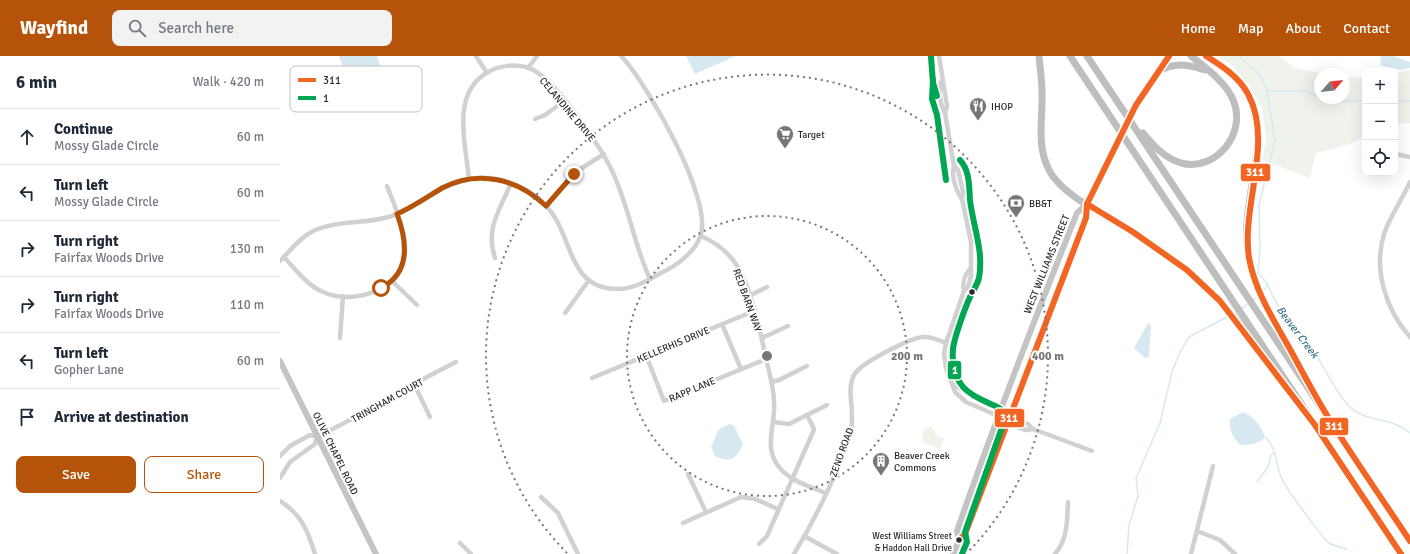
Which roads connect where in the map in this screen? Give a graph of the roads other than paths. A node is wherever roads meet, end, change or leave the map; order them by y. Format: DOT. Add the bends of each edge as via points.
graph roads {
  1 [pos="476,56"];
  2 [pos="537,56"];
  3 [pos="621,56"];
  4 [pos="939,56"];
  5 [pos="1039,56"];
  6 [pos="1070,56"];
  7 [pos="1087,56"];
  8 [pos="1169,56"];
  9 [pos="1191,56"];
  10 [pos="1206,56"];
  11 [pos="528,68"];
  12 [pos="1207,70"];
  13 [pos="487,72"];
  14 [pos="1157,72"];
  15 [pos="564,101"];
  16 [pos="1123,111"];
  17 [pos="535,119"];
  18 [pos="604,154"];
  19 [pos="1398,155"];
  20 [pos="1410,157"];
  21 [pos="469,179"];
  22 [pos="1410,182"];
  23 [pos="511,183"];
  24 [pos="387,186"];
  25 [pos="1087,204"];
  26 [pos="546,206"];
  27 [pos="397,214"];
  28 [pos="701,236"];
  29 [pos="284,257"];
  30 [pos="495,258"];
  31 [pos="280,261"];
  32 [pos="650,279"];
  33 [pos="589,280"];
  34 [pos="392,281"];
  35 [pos="767,287"];
  36 [pos="344,296"];
  37 [pos="749,296"];
  38 [pos="417,305"];
  39 [pos="754,311"];
  40 [pos="565,313"];
  41 [pos="722,324"];
  42 [pos="788,326"];
  43 [pos="1410,337"];
  44 [pos="340,338"];
  45 [pos="762,338"];
  46 [pos="946,343"];
  47 [pos="646,355"];
  48 [pos="766,359"];
  49 [pos="280,361"];
  50 [pos="456,362"];
  51 [pos="807,366"];
  52 [pos="740,369"];
  53 [pos="592,378"];
  54 [pos="771,382"];
  55 [pos="414,384"];
  56 [pos="952,384"];
  57 [pos="827,405"];
  58 [pos="1002,409"];
  59 [pos="807,415"];
  60 [pos="998,416"];
  61 [pos="430,417"];
  62 [pos="1327,417"];
  63 [pos="1009,420"];
  64 [pos="773,422"];
  65 [pos="1315,425"];
  66 [pos="317,437"];
  67 [pos="1092,451"];
  68 [pos="280,456"];
  69 [pos="1212,466"];
  70 [pos="688,474"];
  71 [pos="280,478"];
  72 [pos="792,479"];
  73 [pos="825,493"];
  74 [pos="541,497"];
  75 [pos="280,501"];
  76 [pos="1068,502"];
  77 [pos="778,509"];
  78 [pos="706,512"];
  79 [pos="683,523"];
  80 [pos="1197,531"];
  81 [pos="804,536"];
  82 [pos="959,540"];
  83 [pos="1410,541"];
  84 [pos="460,542"];
  85 [pos="758,544"];
  86 [pos="315,554"];
  87 [pos="376,554"];
  88 [pos="471,554"];
  89 [pos="578,554"];
  90 [pos="794,554"];
  91 [pos="837,554"];
  92 [pos="953,554"];
  93 [pos="1055,554"];
  94 [pos="1191,554"];
  95 [pos="1235,554"];
  96 [pos="1400,554"];
  1 -- 13 [label="street"];
  2 -- 11 [label="street"];
  3 -- 28 [label="street" via="655,105 683,160 701,205"];
  4 -- 46 [label="street" via="954,166 958,170 964,192 962,199 971,235 971,276"];
  5 -- 25 [label="highway" via="1044,160 1055,179"];
  6 -- 65 [label="highway"];
  7 -- 16 [label="highway"];
  8 -- 14 [label="main road"];
  9 -- 12 [label="highway"];
  10 -- 62 [label="highway" via="1234,75 1254,108 1259,130 1246,224 1252,272 1266,306"];
  11 -- 13 [label="street, CELANDINE DRIVE" via="502,67"];
  11 -- 15 [label="street, CELANDINE DRIVE" via="544,77"];
  12 -- 14 [label="highway" via="1181,64"];
  12 -- 16 [label="highway" via="1231,95 1237,122 1231,141 1215,157 1207,161 1196,164 1182,163 1163,155"];
  13 -- 21 [label="street" via="477,81 466,100 463,137"];
  14 -- 25 [label="main road, bridge" via="1141,97"];
  15 -- 17 [label="street"];
  15 -- 18 [label="street, CELANDINE DRIVE" via="593,136"];
  16 -- 62 [label="highway"];
  18 -- 26 [label="street" via="574,174"];
  18 -- 32 [label="street, CELANDINE DRIVE" via="618,184 637,249"];
  19 -- 20 [label="street"];
  21 -- 23 [label="street" via="491,178"];
  21 -- 27 [label="street" via="443,188"];
  22 -- 43 [label="street" via="1385,234 1381,256 1382,280 1387,299 1397,321"];
  23 -- 26 [label="street" via="529,192"];
  23 -- 30 [label="street" via="491,232"];
  24 -- 27 [label="street"];
  25 -- 58 [label="main road, WEST WILLIAMS STREET" via="1077,213"];
  25 -- 63 [label="main road, WEST WILLIAMS STREET" via="1086,218"];
  25 -- 65 [label="highway" via="1159,250 1204,284 1236,321"];
  26 -- 33 [label="street" via="557,221 574,263"];
  27 -- 29 [label="street" via="370,222 317,229 303,238"];
  27 -- 34 [label="street" via="404,234 405,249 402,266"];
  28 -- 32 [label="street" via="685,257"];
  28 -- 37 [label="street, RED BARN WAY" via="730,257 740,272"];
  29 -- 31 [label="street"];
  29 -- 36 [label="street" via="318,290 330,295"];
  32 -- 33 [label="street" via="630,288 619,289 603,287"];
  33 -- 40 [label="street"];
  34 -- 36 [label="street" via="369,293"];
  34 -- 38 [label="street"];
  35 -- 37 [label="street"];
  36 -- 44 [label="street"];
  37 -- 39 [label="street, RED BARN WAY"];
  39 -- 41 [label="street, KELLERHIS DRIVE"];
  39 -- 45 [label="street, RED BARN WAY"];
  41 -- 47 [label="street, KELLERHIS DRIVE"];
  41 -- 52 [label="street"];
  42 -- 45 [label="street"];
  45 -- 48 [label="street, RED BARN WAY"];
  46 -- 56 [label="street" via="945,362"];
  46 -- 73 [label="street, ZENO ROAD" via="930,337 917,338 866,362 856,372 851,384 853,414 850,431"];
  47 -- 52 [label="street, RAPP LANE" via="664,401"];
  47 -- 53 [label="street, KELLERHIS DRIVE"];
  48 -- 52 [label="street, RAPP LANE"];
  48 -- 54 [label="street, RED BARN WAY"];
  49 -- 66 [label="main road, OLIVE CHAPEL ROAD"];
  50 -- 55 [label="street, TRINGHAM COURT"];
  51 -- 54 [label="street"];
  54 -- 64 [label="street, RED BARN WAY" via="775,404"];
  55 -- 61 [label="street"];
  55 -- 66 [label="street, TRINGHAM COURT" via="378,406"];
  56 -- 58 [label="street" via="975,398"];
  56 -- 60 [label="street" via="955,392 966,402"];
  57 -- 59 [label="street"];
  58 -- 60 [label="main road, WEST WILLIAMS STREET"];
  58 -- 63 [label="street"];
  59 -- 64 [label="street" via="789,424"];
  59 -- 72 [label="street" via="814,429"];
  60 -- 63 [label="street"];
  60 -- 82 [label="main road, WEST WILLIAMS STREET" via="957,531"];
  62 -- 83 [label="highway"];
  63 -- 67 [label="street" via="1028,424 1033,429"];
  63 -- 82 [label="main road, WEST WILLIAMS STREET" via="965,534"];
  64 -- 72 [label="street, RED BARN WAY" via="771,452 778,467"];
  65 -- 96 [label="highway"];
  66 -- 68 [label="street" via="310,435 290,446"];
  66 -- 71 [label="street" via="315,444 290,462"];
  66 -- 87 [label="main road, OLIVE CHAPEL ROAD"];
  69 -- 80 [label="street"];
  70 -- 78 [label="street"];
  72 -- 73 [label="street, RED BARN WAY"];
  72 -- 77 [label="street"];
  73 -- 81 [label="street, ZENO ROAD"];
  74 -- 89 [label="street" via="558,513"];
  75 -- 86 [label="street" via="302,521"];
  76 -- 93 [label="street" via="1066,531"];
  77 -- 78 [label="street" via="746,497 732,500"];
  77 -- 85 [label="street" via="767,536"];
  78 -- 79 [label="street"];
  80 -- 94 [label="street"];
  80 -- 95 [label="street" via="1220,540"];
  81 -- 90 [label="street, ZENO ROAD"];
  81 -- 91 [label="street"];
  82 -- 92 [label="main road, WEST WILLIAMS STREET"];
  84 -- 88 [label="street"];
}
